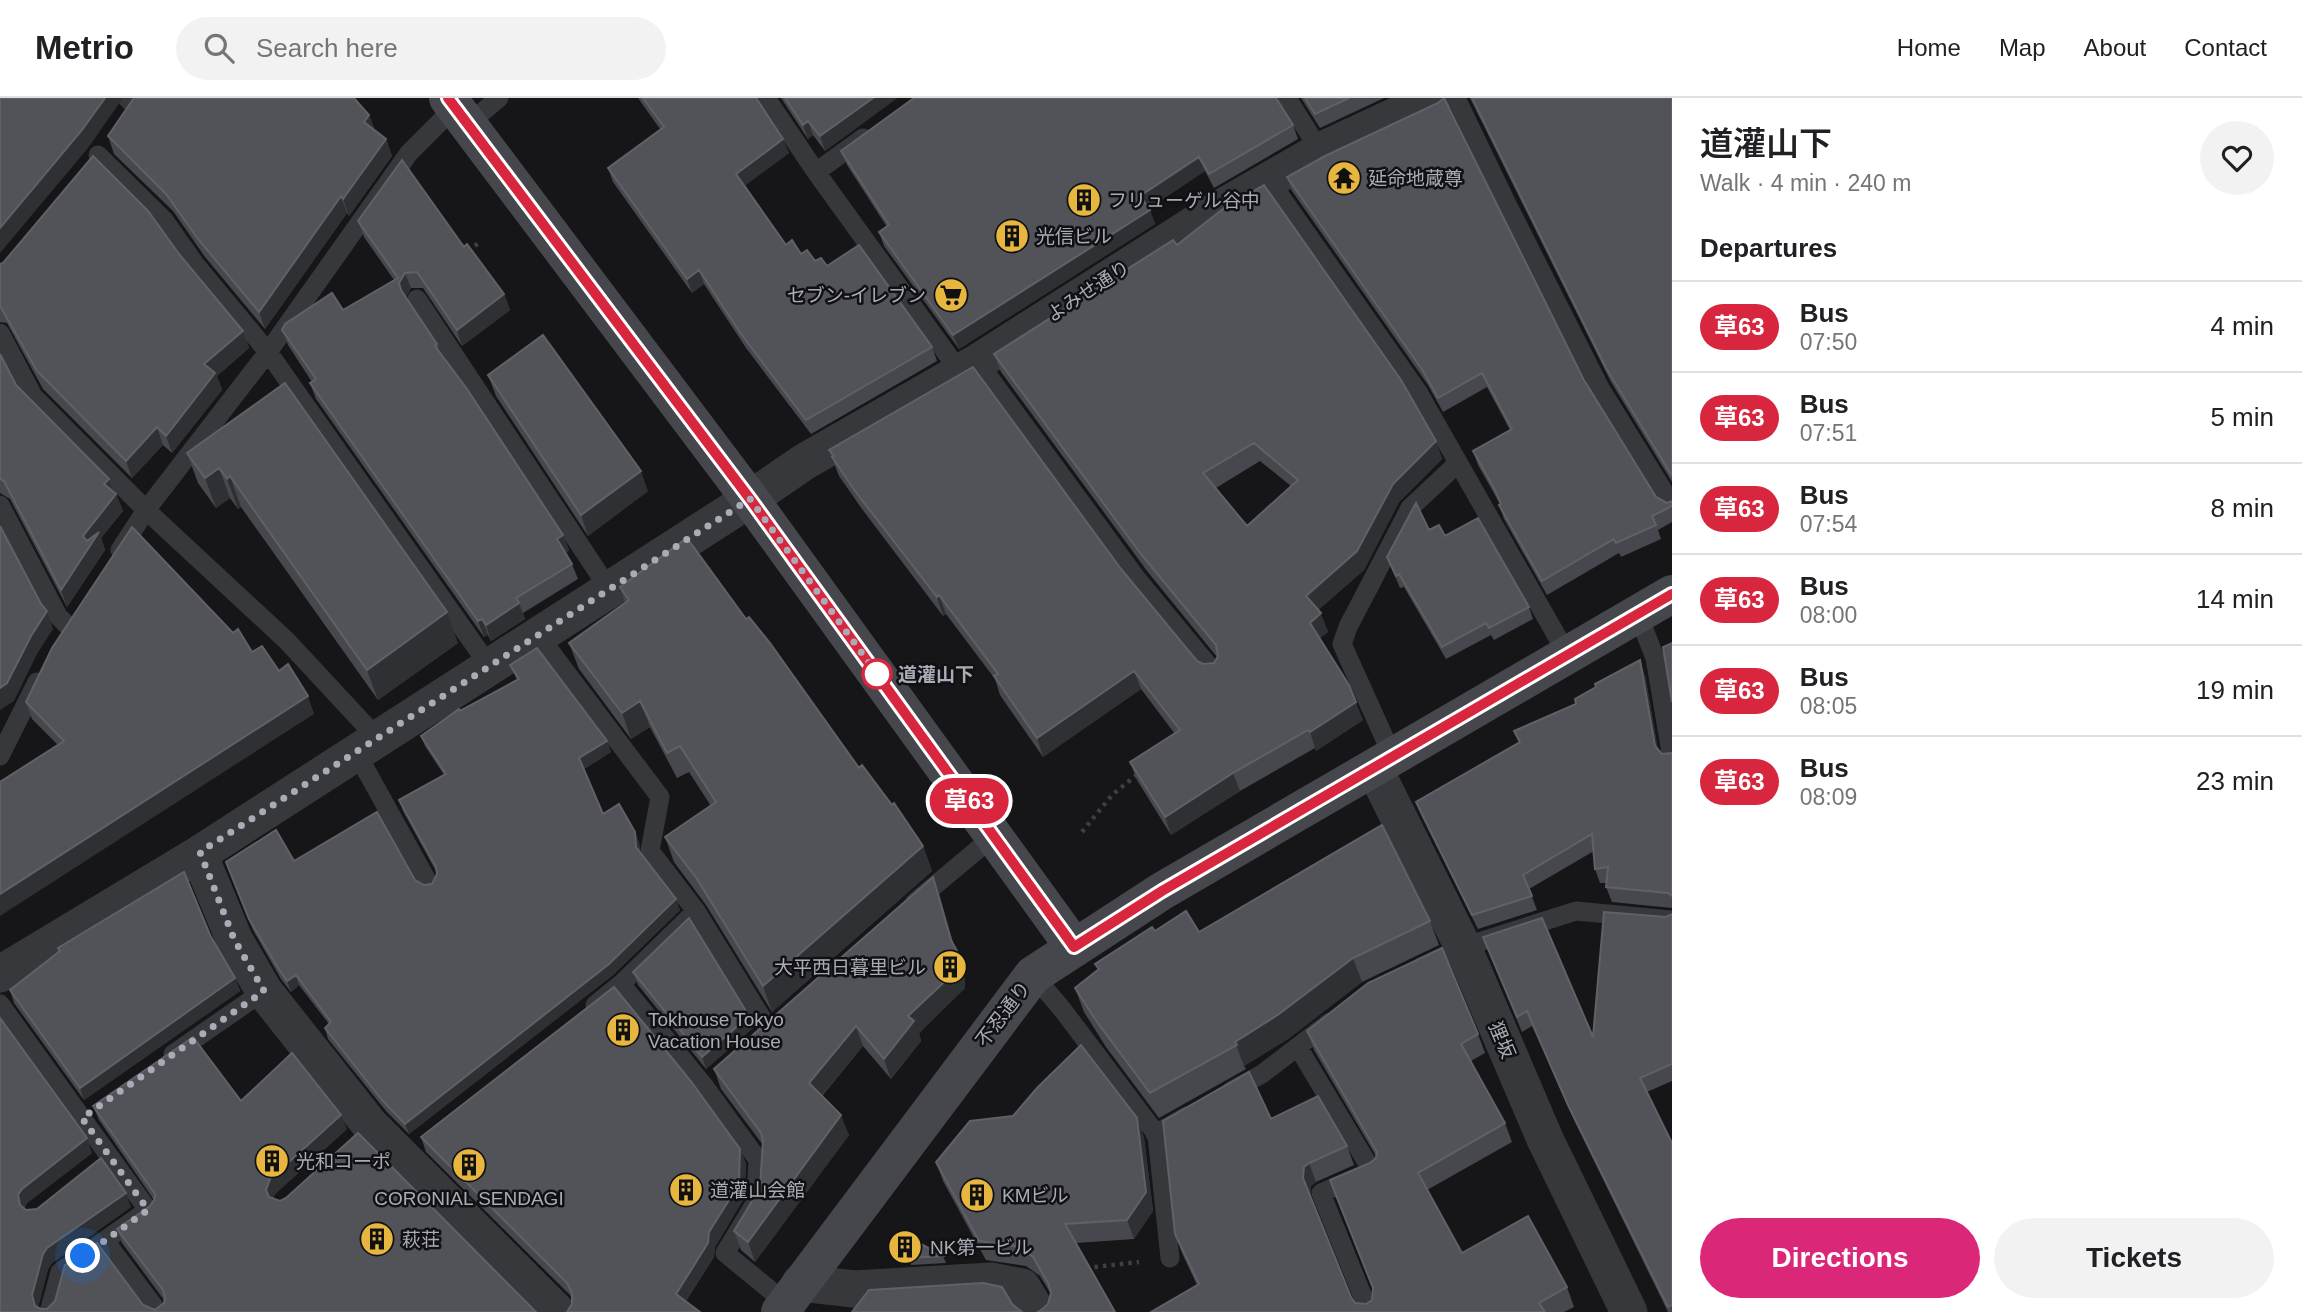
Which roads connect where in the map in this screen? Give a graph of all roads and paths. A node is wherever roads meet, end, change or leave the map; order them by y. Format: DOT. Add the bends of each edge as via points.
graph roads {
  1 [pos="499,98"];
  2 [pos="1287,98"];
  3 [pos="1434,98"];
  4 [pos="1456,98"];
  5 [pos="133,100"];
  6 [pos="774,101"];
  7 [pos="456,110"];
  8 [pos="873,131"];
  9 [pos="1320,151"];
  10 [pos="816,172"];
  11 [pos="1269,180"];
  12 [pos="481,241"];
  13 [pos="462,256"];
  14 [pos="417,299"];
  15 [pos="0,333"];
  16 [pos="268,352"];
  17 [pos="969,367"];
  18 [pos="1458,463"];
  19 [pos="750,499"];
  20 [pos="1672,505"];
  21 [pos="146,510"];
  22 [pos="3,516"];
  23 [pos="111,563"];
  24 [pos="609,589"];
  25 [pos="1672,594"];
  26 [pos="1638,614"];
  27 [pos="69,627"];
  28 [pos="538,635"];
  29 [pos="1567,654"];
  30 [pos="48,659"];
  31 [pos="490,667"];
  32 [pos="1213,671"];
  33 [pos="367,745"];
  34 [pos="0,757"];
  35 [pos="1672,758"];
  36 [pos="1384,763"];
  37 [pos="1148,767"];
  38 [pos="1082,832"];
  39 [pos="995,835"];
  40 [pos="199,854"];
  41 [pos="429,884"];
  42 [pos="696,912"];
  43 [pos="900,916"];
  44 [pos="1672,920"];
  45 [pos="1074,947"];
  46 [pos="1463,947"];
  47 [pos="0,974"];
  48 [pos="1033,975"];
  49 [pos="1405,975"];
  50 [pos="621,984"];
  51 [pos="264,991"];
  52 [pos="0,1004"];
  53 [pos="1349,1007"];
  54 [pos="577,1018"];
  55 [pos="751,1046"];
  56 [pos="1298,1047"];
  57 [pos="162,1062"];
  58 [pos="723,1070"];
  59 [pos="705,1087"];
  60 [pos="1155,1133"];
  61 [pos="105,1241"];
  62 [pos="1170,1258"];
  63 [pos="789,1299"];
  64 [pos="1029,1299"];
  65 [pos="49,1312"];
  66 [pos="158,1312"];
  67 [pos="557,1312"];
  68 [pos="1368,1312"];
  69 [pos="1629,1312"];
  1 -- 7 [label="lane"];
  2 -- 9 [label="lane"];
  3 -- 9 [label="street, よみせ通り"];
  4 -- 20 [label="lane" via="1600,388"];
  5 -- 16 [label="lane" via="94,160 163,220"];
  6 -- 10 [label="lane"];
  7 -- 16 [label="lane" via="409,153"];
  7 -- 19 [label="main road"];
  8 -- 10 [label="lane"];
  9 -- 11 [label="street, よみせ通り"];
  10 -- 17 [label="lane"];
  11 -- 17 [label="street, よみせ通り"];
  11 -- 18 [label="lane" via="1418,392"];
  12 -- 13 [label="path"];
  14 -- 24 [label="lane"];
  15 -- 21 [label="lane" via="33,396"];
  16 -- 21 [label="lane"];
  16 -- 31 [label="lane"];
  17 -- 19 [label="street, よみせ通り" via="804,461"];
  17 -- 32 [label="lane"];
  18 -- 29 [label="lane"];
  18 -- 36 [label="lane" via="1410,508 1342,644"];
  19 -- 24 [label="street, よみせ通り"];
  19 -- 39 [label="main road"];
  21 -- 23 [label="lane"];
  21 -- 33 [label="lane" via="287,640"];
  22 -- 27 [label="lane" via="58,616"];
  24 -- 28 [label="street, よみせ通り"];
  25 -- 26 [label="main road, 不忍通り"];
  26 -- 29 [label="main road, 不忍通り"];
  26 -- 35 [label="lane" via="1655,658"];
  28 -- 31 [label="street, よみせ通り"];
  28 -- 42 [label="lane" via="660,797 650,850"];
  29 -- 36 [label="main road, 不忍通り"];
  30 -- 34 [label="lane"];
  31 -- 33 [label="street, よみせ通り"];
  33 -- 40 [label="street, よみせ通り"];
  33 -- 41 [label="lane"];
  36 -- 45 [label="main road, 不忍通り"];
  36 -- 46 [label="street, 狸坂"];
  37 -- 38 [label="path" via="1112,795"];
  39 -- 43 [label="lane"];
  39 -- 45 [label="main road"];
  40 -- 47 [label="street, よみせ通り"];
  40 -- 51 [label="street" via="234,939"];
  42 -- 50 [label="lane"];
  42 -- 55 [label="lane" via="774,1026"];
  44 -- 46 [label="lane" via="1576,911"];
  45 -- 48 [label="main road, 不忍通り"];
  46 -- 49 [label="lane"];
  46 -- 69 [label="street, 狸坂" via="1545,1139"];
  48 -- 60 [label="lane"];
  48 -- 63 [label="main road, 不忍通り"];
  50 -- 54 [label="lane"];
  50 -- 59 [label="lane"];
  51 -- 57 [label="lane"];
  51 -- 67 [label="street" via="365,1130 406,1152"];
  52 -- 61 [label="lane" via="88,1114 103,1159 148,1210"];
  53 -- 56 [label="lane"];
  56 -- 60 [label="lane" via="1262,1074"];
  56 -- 68 [label="lane" via="1372,1171 1321,1193"];
  58 -- 59 [label="lane"];
  59 -- 63 [label="lane" via="758,1160 756,1202 725,1253"];
  60 -- 62 [label="lane"];
  61 -- 65 [label="lane" via="60,1272"];
  61 -- 66 [label="lane"];
  62 -- 64 [label="path" via="1045,1273"];
  63 -- 64 [label="street" via="855,1289 992,1281"];
}
